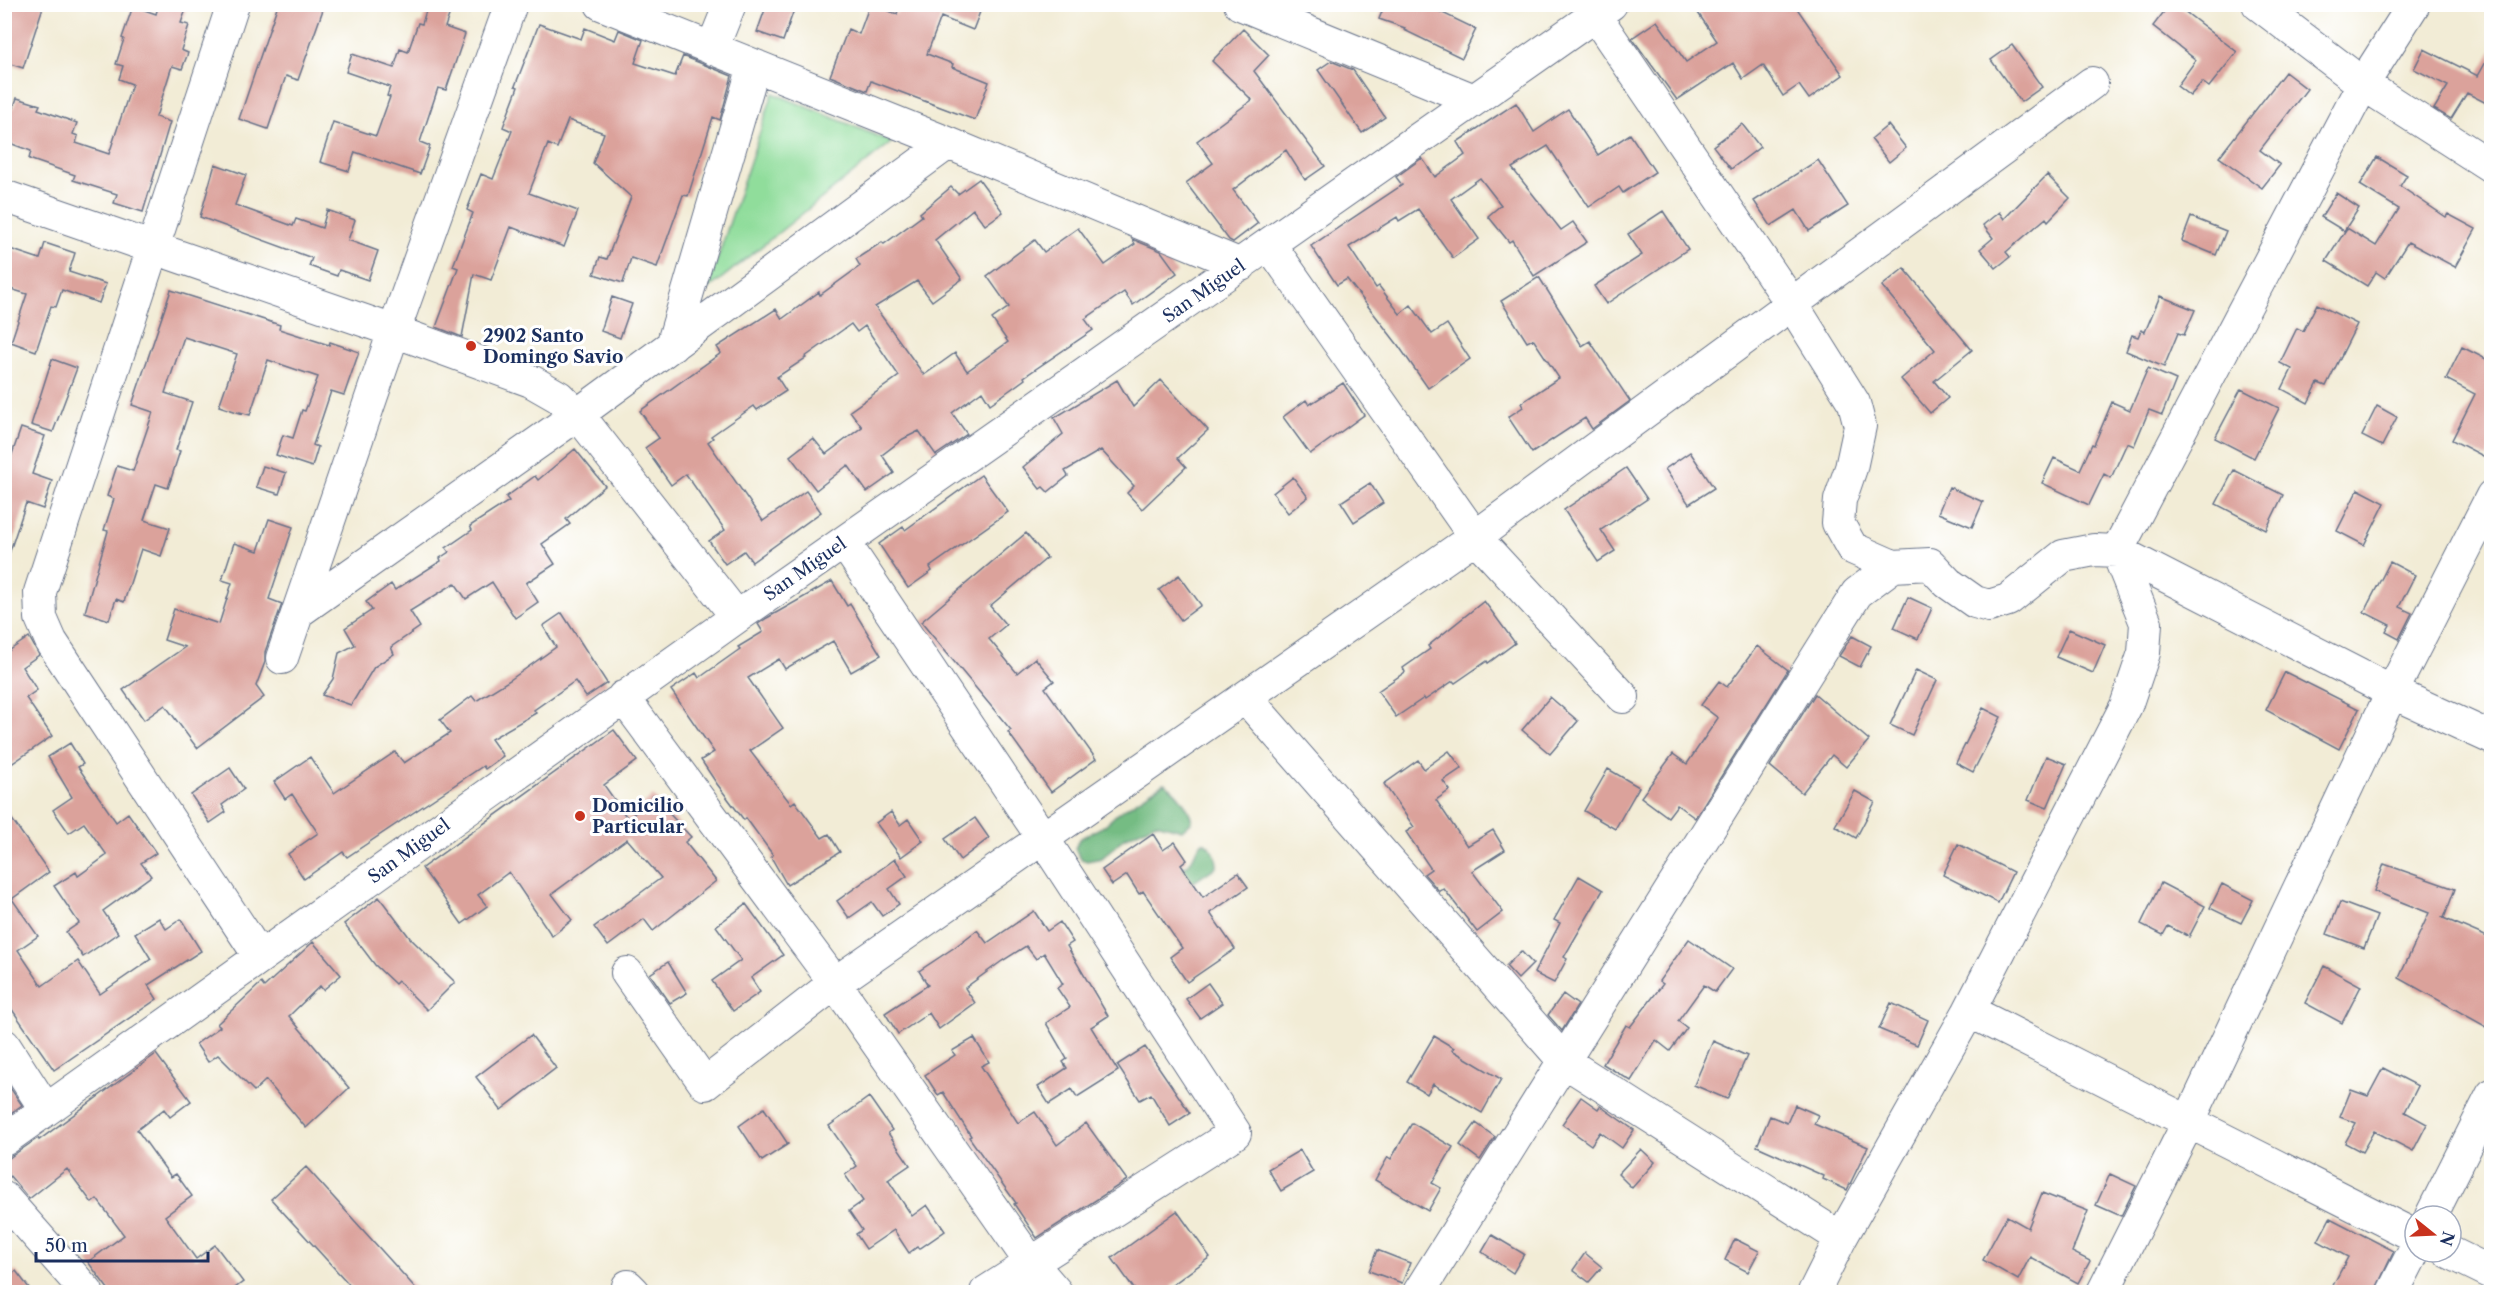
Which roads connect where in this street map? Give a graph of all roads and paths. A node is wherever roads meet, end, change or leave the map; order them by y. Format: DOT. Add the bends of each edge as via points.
graph roads {
  1 [pos="233,4"];
  2 [pos="511,4"];
  3 [pos="601,4"];
  4 [pos="730,4"];
  5 [pos="1240,4"];
  6 [pos="2258,4"];
  7 [pos="2414,4"];
  8 [pos="1603,10"];
  9 [pos="712,49"];
  10 [pos="754,66"];
  11 [pos="2092,83"];
  12 [pos="2363,84"];
  13 [pos="1474,100"];
  14 [pos="948,142"];
  15 [pos="2492,167"];
  16 [pos="4,196"];
  17 [pos="1270,245"];
  18 [pos="151,248"];
  19 [pos="1241,265"];
  20 [pos="1792,304"];
  21 [pos="394,331"];
  22 [pos="672,346"];
  23 [pos="577,415"];
  24 [pos="2492,496"];
  25 [pos="1475,537"];
  26 [pos="844,542"];
  27 [pos="2117,551"];
  28 [pos="1893,566"];
  29 [pos="298,612"];
  30 [pos="736,617"];
  31 [pos="282,658"];
  32 [pos="2392,692"];
  33 [pos="623,697"];
  34 [pos="1623,697"];
  35 [pos="1246,698"];
  36 [pos="2492,738"];
  37 [pos="1042,837"];
  38 [pos="260,957"];
  39 [pos="627,973"];
  40 [pos="835,983"];
  41 [pos="1969,1011"];
  42 [pos="4,1045"];
  43 [pos="1565,1062"];
  44 [pos="2492,1095"];
  45 [pos="46,1110"];
  46 [pos="2189,1121"];
  47 [pos="4,1140"];
  48 [pos="4,1198"];
  49 [pos="2437,1204"];
  50 [pos="2403,1230"];
  51 [pos="1841,1238"];
  52 [pos="2463,1259"];
  53 [pos="1031,1263"];
  54 [pos="2408,1264"];
  55 [pos="2492,1273"];
  56 [pos="87,1293"];
  57 [pos="986,1293"];
  58 [pos="1056,1293"];
  59 [pos="1419,1293"];
  60 [pos="1814,1293"];
  61 [pos="2103,1293"];
  62 [pos="2393,1293"];
  1 -- 18 [label="street"];
  2 -- 21 [label="street"];
  3 -- 9 [label="street"];
  4 -- 9 [label="street"];
  5 -- 13 [label="street"];
  6 -- 12 [label="street"];
  7 -- 12 [label="street"];
  8 -- 13 [label="street, San Miguel"];
  8 -- 20 [label="street"];
  9 -- 10 [label="street"];
  10 -- 14 [label="street"];
  10 -- 22 [label="street"];
  11 -- 20 [label="street"];
  12 -- 15 [label="street"];
  12 -- 27 [label="street"];
  13 -- 17 [label="street, San Miguel"];
  14 -- 19 [label="street"];
  14 -- 22 [label="street"];
  16 -- 18 [label="street"];
  17 -- 19 [label="street, San Miguel"];
  17 -- 25 [label="street"];
  18 -- 21 [label="street"];
  18 -- 38 [label="street" via="39,592 41,618 51,641"];
  19 -- 26 [label="street, San Miguel"];
  20 -- 25 [label="street"];
  20 -- 28 [label="street" via="1854,403 1860,426 1840,500 1838,523 1852,548"];
  21 -- 23 [label="street" via="531,381 559,396"];
  21 -- 29 [label="street"];
  22 -- 23 [label="street"];
  23 -- 29 [label="street"];
  23 -- 30 [label="street"];
  24 -- 32 [label="street"];
  25 -- 34 [label="street"];
  25 -- 35 [label="street"];
  26 -- 30 [label="street, San Miguel"];
  26 -- 37 [label="street"];
  27 -- 28 [label="street" via="2094,550 2063,556 2008,600 1989,606 1975,602 1948,583 1930,564"];
  27 -- 32 [label="street"];
  27 -- 41 [label="street" via="2146,623 2144,653 2126,706"];
  28 -- 43 [label="street" via="1857,593"];
  29 -- 31 [label="street"];
  30 -- 33 [label="street, San Miguel"];
  32 -- 36 [label="street"];
  32 -- 46 [label="street"];
  33 -- 38 [label="street, San Miguel"];
  33 -- 40 [label="street"];
  35 -- 37 [label="street"];
  35 -- 43 [label="street"];
  37 -- 40 [label="street"];
  37 -- 53 [label="street" via="1235,1132"];
  38 -- 45 [label="street, San Miguel"];
  39 -- 40 [label="street" via="705,1084"];
  40 -- 53 [label="street"];
  41 -- 46 [label="street"];
  41 -- 51 [label="street"];
  42 -- 45 [label="street"];
  43 -- 51 [label="street"];
  43 -- 59 [label="street"];
  44 -- 49 [label="street"];
  45 -- 47 [label="street, San Miguel"];
  46 -- 50 [label="street"];
  46 -- 61 [label="street"];
  48 -- 56 [label="street"];
  51 -- 60 [label="street"];
  52 -- 55 [label="street"];
  53 -- 57 [label="street"];
  53 -- 58 [label="street"];
  54 -- 62 [label="street"];
}
